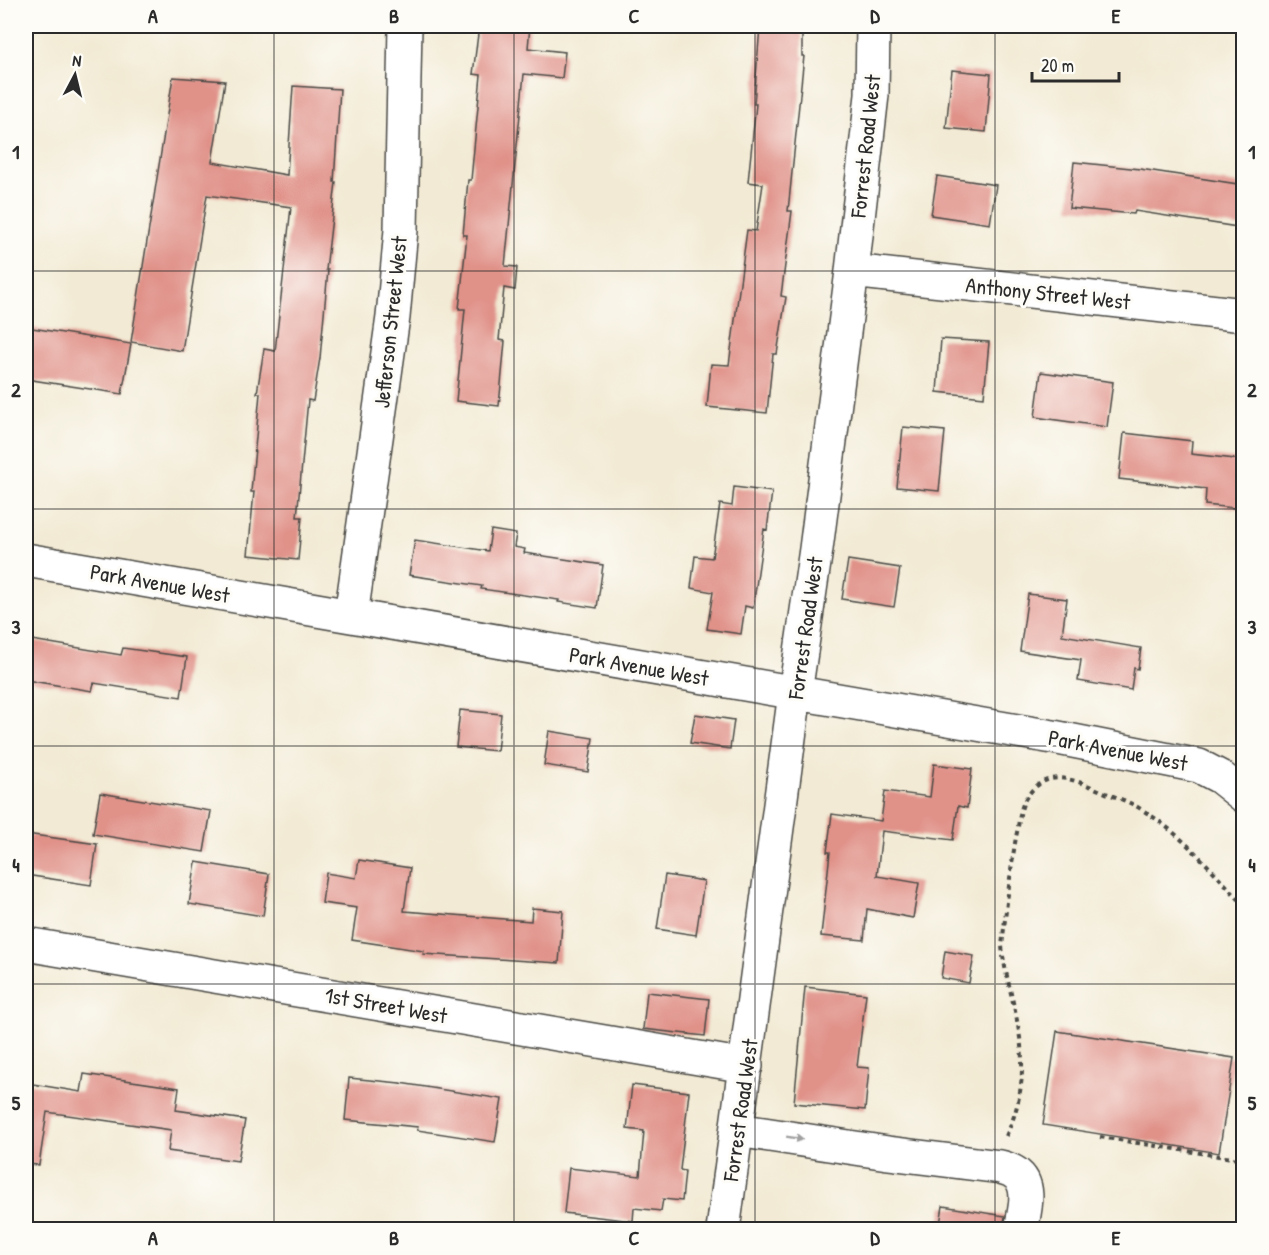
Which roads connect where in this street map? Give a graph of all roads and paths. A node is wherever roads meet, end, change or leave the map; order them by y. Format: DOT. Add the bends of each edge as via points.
graph roads {
  1 [pos="405,26"];
  2 [pos="873,26"];
  3 [pos="852,271"];
  4 [pos="1244,315"];
  5 [pos="26,560"];
  6 [pos="351,616"];
  7 [pos="795,693"];
  8 [pos="1244,796"];
  9 [pos="1244,905"];
  10 [pos="26,944"];
  11 [pos="746,1066"];
  12 [pos="737,1130"];
  13 [pos="1100,1137"];
  14 [pos="1003,1145"];
  15 [pos="1244,1160"];
  16 [pos="723,1230"];
  17 [pos="1022,1230"];
  1 -- 6 [label="street, Jefferson Street West" via="401,230 393,317"];
  2 -- 3 [label="street, Forrest Road West" via="872,95"];
  3 -- 4 [label="street, Anthony Street West"];
  3 -- 7 [label="street, Forrest Road West"];
  5 -- 6 [label="street, Park Avenue West"];
  6 -- 7 [label="street, Park Avenue West"];
  7 -- 8 [label="street, Park Avenue West" via="1199,766"];
  7 -- 11 [label="street, Forrest Road West"];
  9 -- 14 [label="path" via="1196,853 1132,804 1068,778 1053,778 1037,785 1021,811 1002,946 1022,1069 1014,1119"];
  10 -- 11 [label="street, 1st Street West"];
  11 -- 12 [label="street, Forrest Road West"];
  12 -- 16 [label="street, Forrest Road West"];
  12 -- 17 [label="street, one-way" via="1001,1167 1022,1180 1027,1196"];
  13 -- 15 [label="path"];
}
